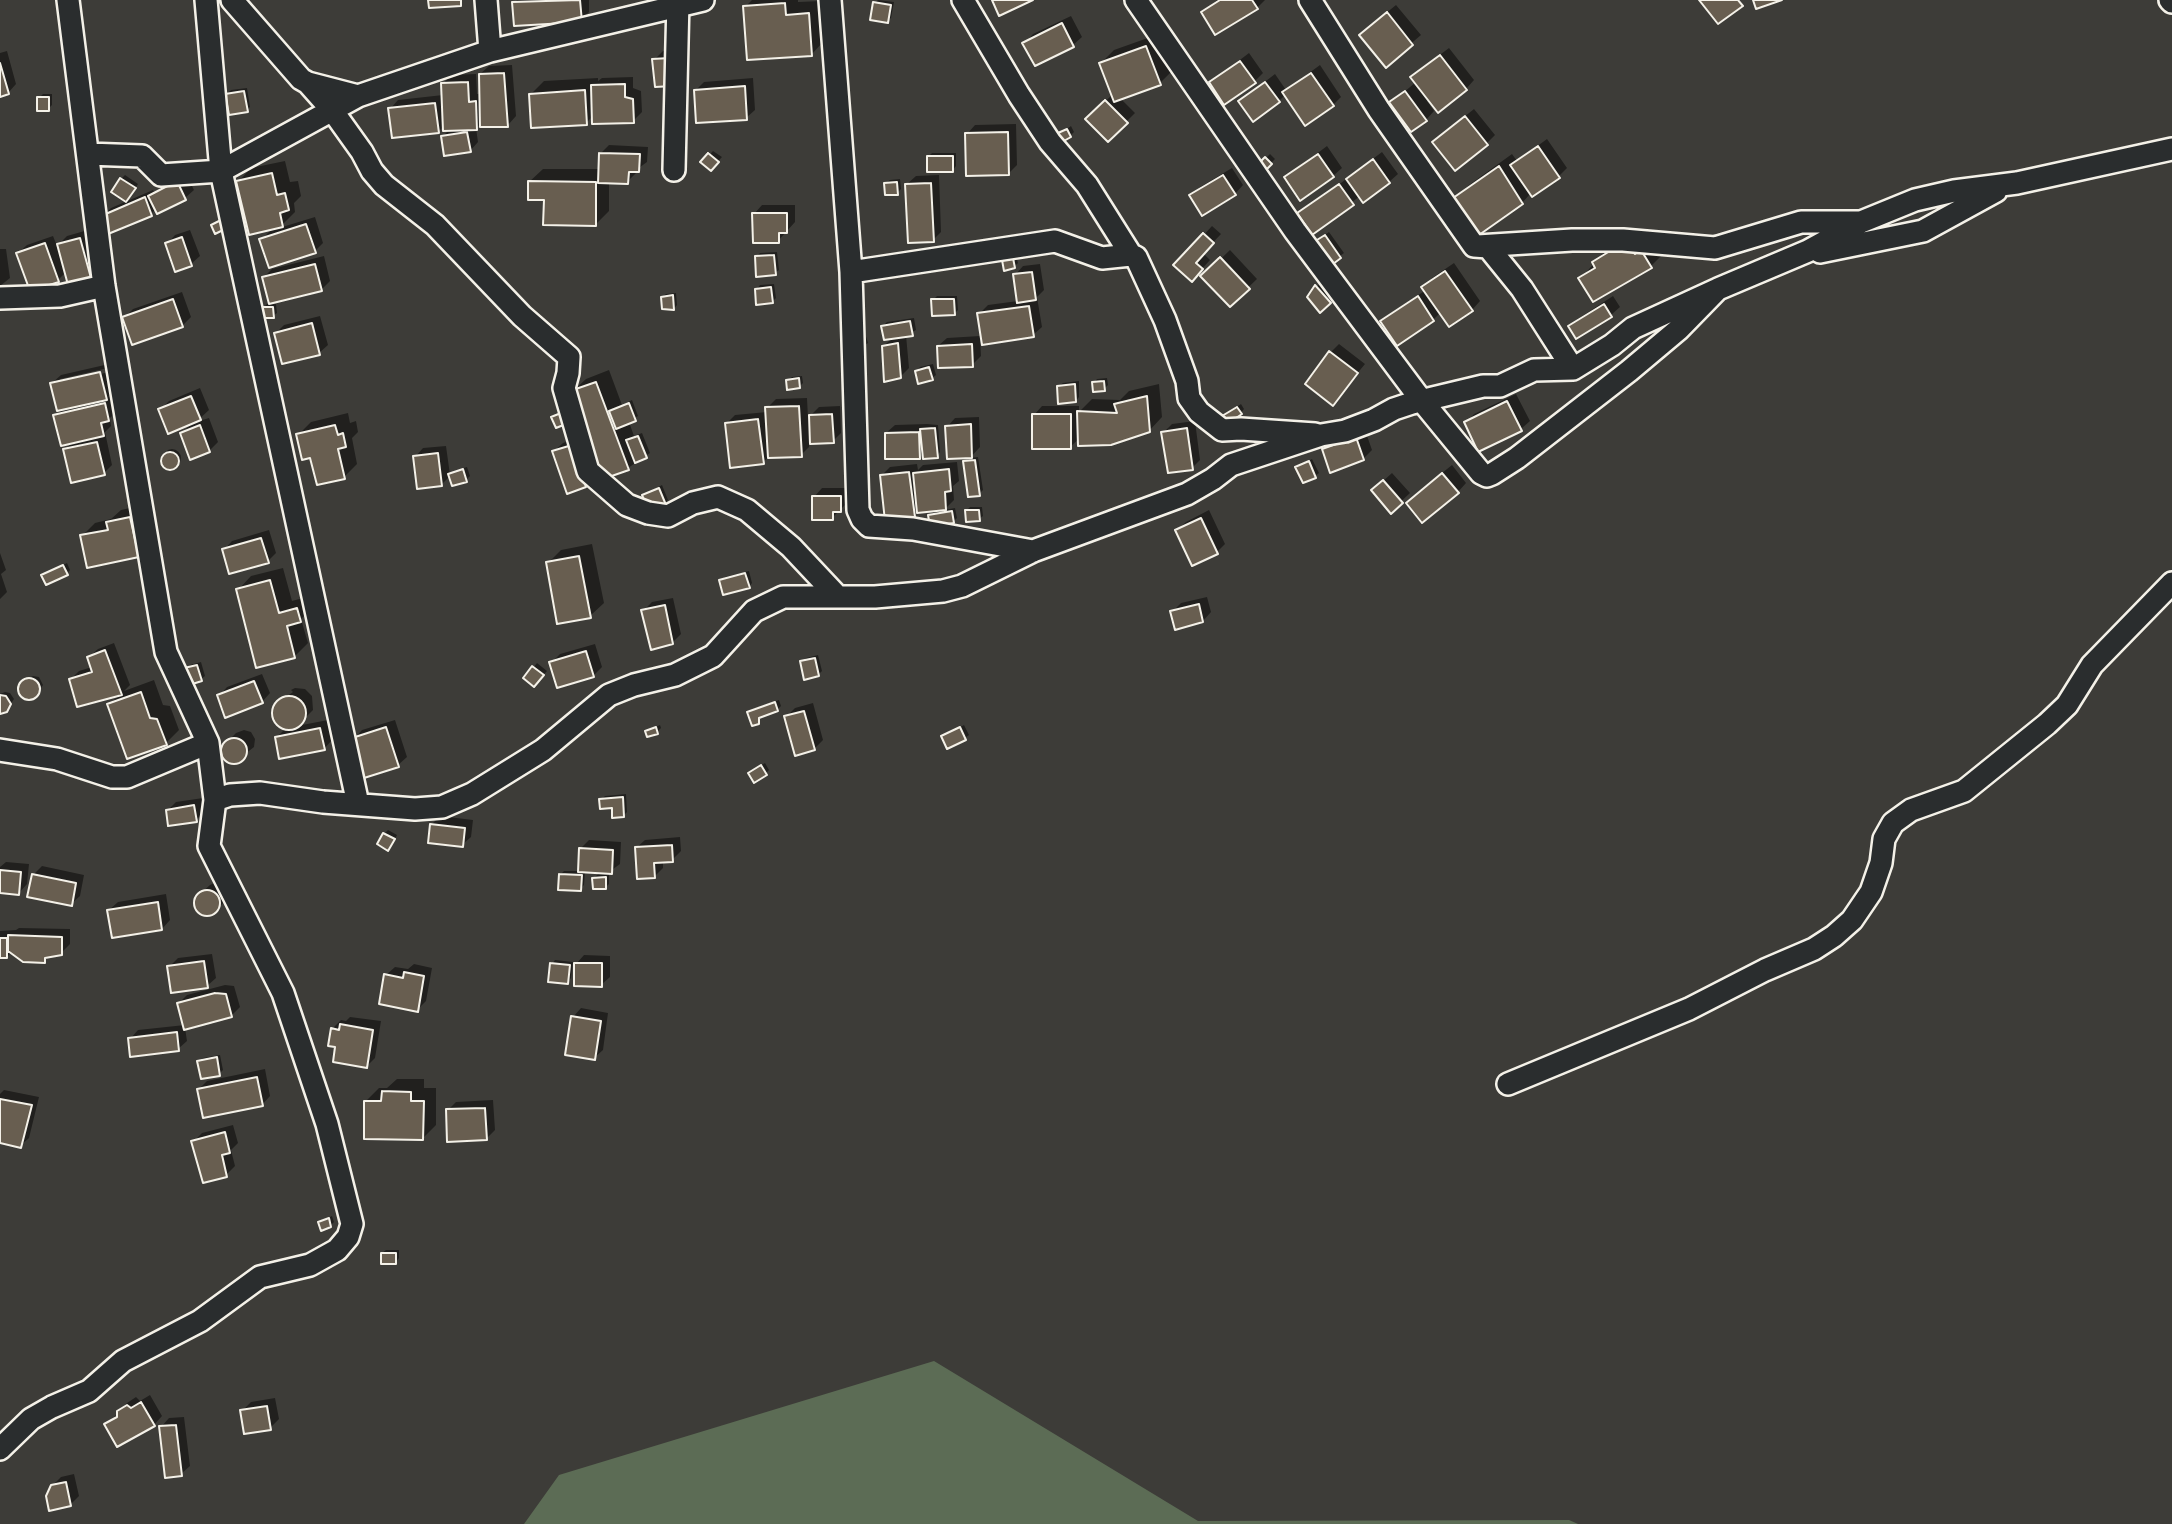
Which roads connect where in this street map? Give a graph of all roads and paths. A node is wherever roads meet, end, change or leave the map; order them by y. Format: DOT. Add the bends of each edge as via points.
graph roads {
  1 [pos="68,0"];
  2 [pos="206,0"];
  3 [pos="232,0"];
  4 [pos="486,0"];
  5 [pos="703,0"];
  6 [pos="830,0"];
  7 [pos="950,0"];
  8 [pos="1136,0"];
  9 [pos="1310,0"];
  10 [pos="679,3"];
  11 [pos="967,6"];
  12 [pos="490,51"];
  13 [pos="308,83"];
  14 [pos="358,96"];
  15 [pos="332,110"];
  16 [pos="2172,149"];
  17 [pos="88,154"];
  18 [pos="674,170"];
  19 [pos="222,171"];
  20 [pos="2007,185"];
  21 [pos="1861,222"];
  22 [pos="1474,246"];
  23 [pos="1131,255"];
  24 [pos="1795,257"];
  25 [pos="851,272"];
  26 [pos="104,286"];
  27 [pos="1718,289"];
  28 [pos="0,298"];
  29 [pos="1573,369"];
  30 [pos="1422,401"];
  31 [pos="1321,435"];
  32 [pos="1033,551"];
  33 [pos="2172,583"];
  34 [pos="838,597"];
  35 [pos="208,743"];
  36 [pos="0,750"];
  37 [pos="215,800"];
  38 [pos="358,804"];
  39 [pos="1508,1084"];
  40 [pos="0,1449"];
  1 -- 17 [label="street"];
  2 -- 19 [label="street"];
  3 -- 13 [label="street"];
  4 -- 12 [label="street"];
  5 -- 10 [label="street"];
  6 -- 25 [label="street"];
  7 -- 11 [label="street"];
  8 -- 30 [label="street" via="1294,231"];
  9 -- 22 [label="street" via="1379,110"];
  10 -- 12 [label="street"];
  10 -- 18 [label="street"];
  11 -- 23 [label="street" via="1031,114 1087,185"];
  12 -- 14 [label="street"];
  13 -- 14 [label="street"];
  13 -- 15 [label="street"];
  14 -- 15 [label="street"];
  15 -- 19 [label="street"];
  15 -- 34 [label="street" via="383,185 435,225 522,316 569,357 564,388 588,471 628,505 648,513 668,516 718,497 747,510 791,547"];
  16 -- 20 [label="street"];
  17 -- 19 [label="street" via="142,156 161,175"];
  17 -- 26 [label="street"];
  19 -- 38 [label="street"];
  20 -- 21 [label="street" via="1915,200"];
  20 -- 24 [label="street" via="1923,231"];
  21 -- 22 [label="street" via="1801,222 1715,248 1623,240"];
  21 -- 24 [label="street"];
  22 -- 29 [label="street" via="1488,247 1522,289"];
  23 -- 25 [label="street" via="1102,258 1055,241"];
  23 -- 31 [label="street" via="1136,257 1165,320 1189,398 1199,412 1222,430"];
  24 -- 27 [label="street"];
  25 -- 32 [label="street" via="858,510 862,519 870,526 913,529"];
  26 -- 28 [label="street" via="60,296"];
  26 -- 35 [label="street" via="166,652"];
  27 -- 29 [label="street" via="1633,328"];
  27 -- 30 [label="street" via="1629,370 1517,458 1487,476"];
  29 -- 30 [label="street" via="1534,370 1500,386"];
  30 -- 31 [label="street" via="1345,431"];
  31 -- 32 [label="street" via="1231,465 1187,494"];
  32 -- 34 [label="street" via="943,591"];
  33 -- 39 [label="street" via="2092,665 2067,705 2047,723 1964,792 1911,810 1894,823 1884,839 1871,892 1834,936 1689,1009"];
  34 -- 38 [label="street" via="783,597 767,604 754,611 713,656 676,675 609,695 543,750 442,807"];
  35 -- 36 [label="street" via="127,777"];
  35 -- 37 [label="street"];
  37 -- 38 [label="street" via="260,793"];
  37 -- 40 [label="street" via="209,846 283,993 327,1124 352,1224 348,1237 337,1250 310,1265 260,1277 200,1321 123,1361 89,1391 31,1419"];
}
